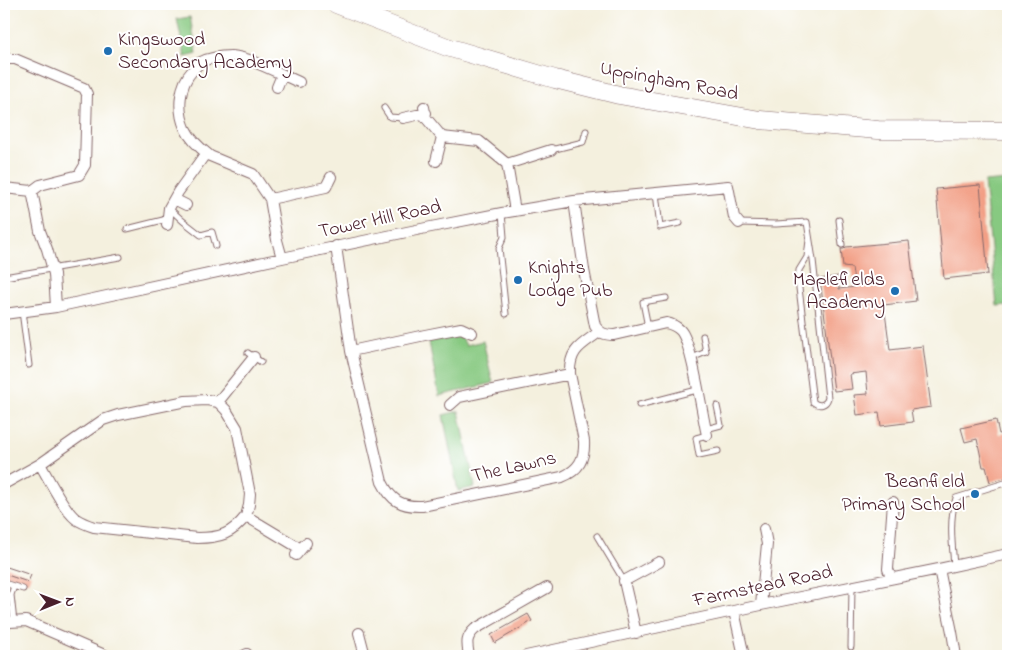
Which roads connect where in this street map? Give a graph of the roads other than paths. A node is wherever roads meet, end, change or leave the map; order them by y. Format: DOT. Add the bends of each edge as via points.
graph roads {
  1 [pos="336,4"];
  2 [pos="4,59"];
  3 [pos="282,75"];
  4 [pos="299,82"];
  5 [pos="277,86"];
  6 [pos="384,108"];
  7 [pos="403,118"];
  8 [pos="586,131"];
  9 [pos="1008,131"];
  10 [pos="442,138"];
  11 [pos="551,150"];
  12 [pos="206,153"];
  13 [pos="436,160"];
  14 [pos="507,164"];
  15 [pos="331,177"];
  16 [pos="4,188"];
  17 [pos="32,191"];
  18 [pos="656,193"];
  19 [pos="270,198"];
  20 [pos="574,201"];
  21 [pos="186,206"];
  22 [pos="515,211"];
  23 [pos="170,213"];
  24 [pos="502,213"];
  25 [pos="839,220"];
  26 [pos="680,223"];
  27 [pos="739,223"];
  28 [pos="127,229"];
  29 [pos="809,240"];
  30 [pos="842,245"];
  31 [pos="216,246"];
  32 [pos="336,246"];
  33 [pos="120,257"];
  34 [pos="282,258"];
  35 [pos="52,268"];
  36 [pos="4,277"];
  37 [pos="666,298"];
  38 [pos="56,307"];
  39 [pos="22,311"];
  40 [pos="4,314"];
  41 [pos="506,314"];
  42 [pos="648,327"];
  43 [pos="599,332"];
  44 [pos="472,333"];
  45 [pos="703,336"];
  46 [pos="351,351"];
  47 [pos="255,358"];
  48 [pos="691,359"];
  49 [pos="29,364"];
  50 [pos="570,374"];
  51 [pos="697,390"];
  52 [pos="218,402"];
  53 [pos="450,405"];
  54 [pos="639,405"];
  55 [pos="717,406"];
  56 [pos="706,432"];
  57 [pos="718,451"];
  58 [pos="40,464"];
  59 [pos="1008,482"];
  60 [pos="4,484"];
  61 [pos="893,502"];
  62 [pos="246,516"];
  63 [pos="764,529"];
  64 [pos="597,536"];
  65 [pos="301,549"];
  66 [pos="1008,554"];
  67 [pos="659,562"];
  68 [pos="954,566"];
  69 [pos="939,569"];
  70 [pos="891,578"];
  71 [pos="624,581"];
  72 [pos="4,583"];
  73 [pos="14,586"];
  74 [pos="852,586"];
  75 [pos="547,588"];
  76 [pos="24,589"];
  77 [pos="761,605"];
  78 [pos="734,611"];
  79 [pos="9,623"];
  80 [pos="359,633"];
  81 [pos="636,633"];
  82 [pos="851,647"];
  83 [pos="107,656"];
  84 [pos="365,656"];
  85 [pos="469,656"];
  86 [pos="526,656"];
  87 [pos="744,656"];
  88 [pos="956,656"];
  1 -- 9 [label="highway, Uppingham Road" via="446,47 619,95 760,120 878,130"];
  2 -- 17 [label="street" via="15,59 84,88 87,94 85,165 79,175 40,185"];
  3 -- 4 [label="street"];
  3 -- 5 [label="street"];
  3 -- 12 [label="street" via="253,61 233,56 200,63 188,76 182,90 180,110 185,128"];
  6 -- 7 [label="lane" via="390,117"];
  7 -- 10 [label="street" via="425,110 426,118"];
  8 -- 11 [label="lane" via="583,142"];
  10 -- 13 [label="street"];
  10 -- 14 [label="street" via="479,141"];
  11 -- 14 [label="street"];
  12 -- 19 [label="street" via="254,174"];
  12 -- 23 [label="street"];
  14 -- 22 [label="street"];
  15 -- 19 [label="street" via="329,191"];
  16 -- 17 [label="street"];
  17 -- 35 [label="street"];
  18 -- 20 [label="street, Tower Hill Road"];
  18 -- 26 [label="lane" via="660,227"];
  18 -- 27 [label="street, Tower Hill Road" via="728,186 734,217"];
  19 -- 34 [label="street"];
  20 -- 22 [label="street, Tower Hill Road"];
  20 -- 43 [label="street" via="584,270"];
  21 -- 23 [label="street"];
  22 -- 24 [label="street, Tower Hill Road"];
  23 -- 28 [label="lane"];
  23 -- 31 [label="lane" via="201,235 212,232"];
  24 -- 32 [label="street, Tower Hill Road"];
  24 -- 41 [label="lane" via="504,238 499,248"];
  25 -- 30 [label="lane"];
  27 -- 29 [label="lane" via="807,222"];
  29 -- 29 [label="lane" via="828,398 822,405 813,402 798,280 799,270 807,257"];
  32 -- 34 [label="street, Tower Hill Road"];
  32 -- 46 [label="street, The Lawns"];
  33 -- 35 [label="lane"];
  34 -- 38 [label="street, Tower Hill Road"];
  35 -- 36 [label="lane"];
  35 -- 38 [label="street"];
  37 -- 42 [label="lane" via="643,302"];
  38 -- 39 [label="street, Tower Hill Road"];
  39 -- 40 [label="street, Tower Hill Road"];
  39 -- 49 [label="lane"];
  42 -- 43 [label="street" via="614,335"];
  42 -- 48 [label="street" via="670,324 680,330"];
  43 -- 50 [label="street" via="572,355"];
  44 -- 46 [label="street" via="461,328"];
  45 -- 48 [label="lane" via="706,352"];
  46 -- 50 [label="street, The Lawns" via="382,482 394,499 412,506 562,477 572,472 582,459 584,441"];
  47 -- 52 [label="street"];
  48 -- 51 [label="street"];
  50 -- 53 [label="street" via="459,397"];
  51 -- 54 [label="lane"];
  51 -- 56 [label="street"];
  52 -- 58 [label="street" via="196,399 103,420"];
  52 -- 62 [label="street" via="237,428 249,482"];
  55 -- 56 [label="lane" via="721,425"];
  56 -- 57 [label="lane" via="696,438 699,455"];
  58 -- 60 [label="street"];
  58 -- 62 [label="street" via="67,510 75,518 94,527 209,538 232,531"];
  59 -- 68 [label="lane" via="956,498 952,509"];
  61 -- 70 [label="street" via="888,570"];
  62 -- 65 [label="street"];
  63 -- 77 [label="street" via="767,544"];
  64 -- 71 [label="lane"];
  66 -- 68 [label="street, Farmstead Road"];
  67 -- 71 [label="street"];
  68 -- 69 [label="street, Farmstead Road"];
  69 -- 70 [label="street, Farmstead Road"];
  69 -- 88 [label="street"];
  70 -- 74 [label="street, Farmstead Road"];
  71 -- 81 [label="street"];
  72 -- 73 [label="lane"];
  73 -- 76 [label="lane"];
  73 -- 79 [label="lane"];
  74 -- 77 [label="street, Farmstead Road"];
  74 -- 82 [label="lane"];
  75 -- 85 [label="street" via="469,634"];
  77 -- 78 [label="street, Farmstead Road"];
  78 -- 81 [label="street, Farmstead Road"];
  78 -- 87 [label="street"];
  79 -- 83 [label="street" via="26,621"];
  80 -- 84 [label="street"];
  81 -- 86 [label="street, Farmstead Road"];
}
